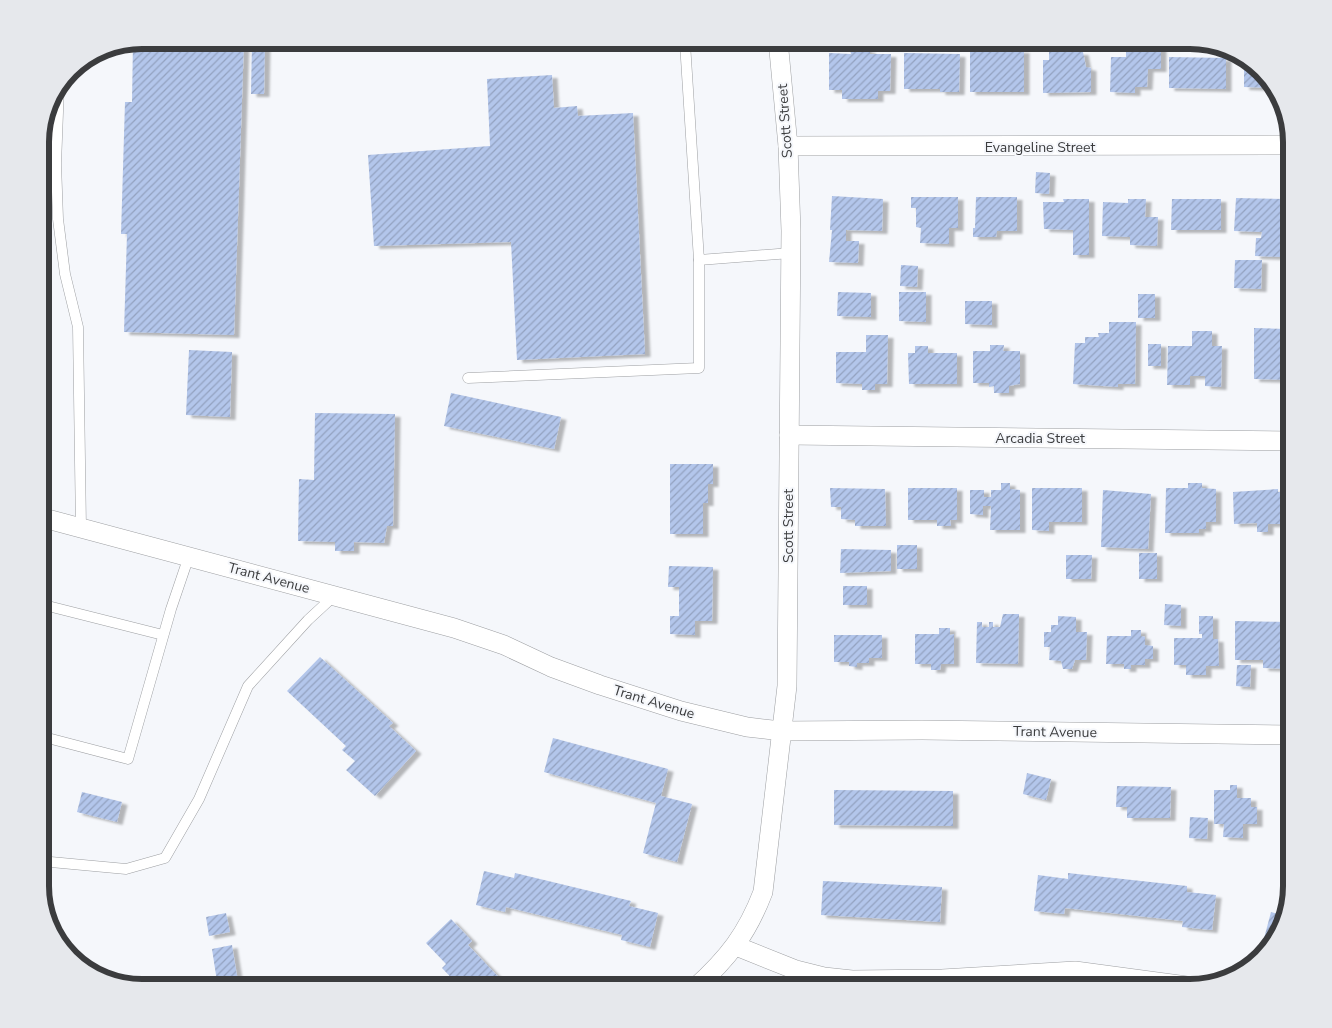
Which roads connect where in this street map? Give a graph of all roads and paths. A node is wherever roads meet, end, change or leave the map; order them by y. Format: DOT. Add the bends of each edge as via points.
graph roads {
  1 [pos="685,49"];
  2 [pos="779,49"];
  3 [pos="58,100"];
  4 [pos="1283,145"];
  5 [pos="788,146"];
  6 [pos="791,253"];
  7 [pos="699,260"];
  8 [pos="468,378"];
  9 [pos="789,435"];
  10 [pos="1283,441"];
  11 [pos="49,519"];
  12 [pos="81,528"];
  13 [pos="189,556"];
  14 [pos="334,596"];
  15 [pos="49,606"];
  16 [pos="163,635"];
  17 [pos="781,731"];
  18 [pos="1283,734"];
  19 [pos="49,738"];
  20 [pos="49,862"];
  21 [pos="736,946"];
  22 [pos="705,979"];
  23 [pos="843,979"];
  24 [pos="942,979"];
  25 [pos="1108,979"];
  1 -- 7 [label="lane"];
  2 -- 5 [label="street, Scott Street"];
  3 -- 12 [label="lane" via="58,219 65,274 78,327"];
  4 -- 5 [label="street, Evangeline Street"];
  5 -- 6 [label="street, Scott Street"];
  6 -- 7 [label="lane"];
  6 -- 9 [label="street, Scott Street"];
  7 -- 8 [label="lane" via="699,368"];
  9 -- 10 [label="street, Arcadia Street"];
  9 -- 17 [label="street, Scott Street" via="787,686"];
  11 -- 12 [label="street, Trant Avenue"];
  12 -- 13 [label="street, Trant Avenue"];
  13 -- 14 [label="street, Trant Avenue"];
  13 -- 16 [label="lane"];
  14 -- 17 [label="street, Trant Avenue" via="454,628 600,685 681,711 747,727"];
  14 -- 20 [label="lane" via="248,686 199,799 165,858 126,869"];
  15 -- 16 [label="lane"];
  16 -- 19 [label="lane" via="128,759"];
  17 -- 18 [label="street, Trant Avenue"];
  17 -- 21 [label="street, Scott Street" via="763,892 752,920"];
  21 -- 22 [label="street, Scott Street"];
  21 -- 23 [label="street" via="796,970"];
  24 -- 25 [label="street" via="1074,971"];
}
